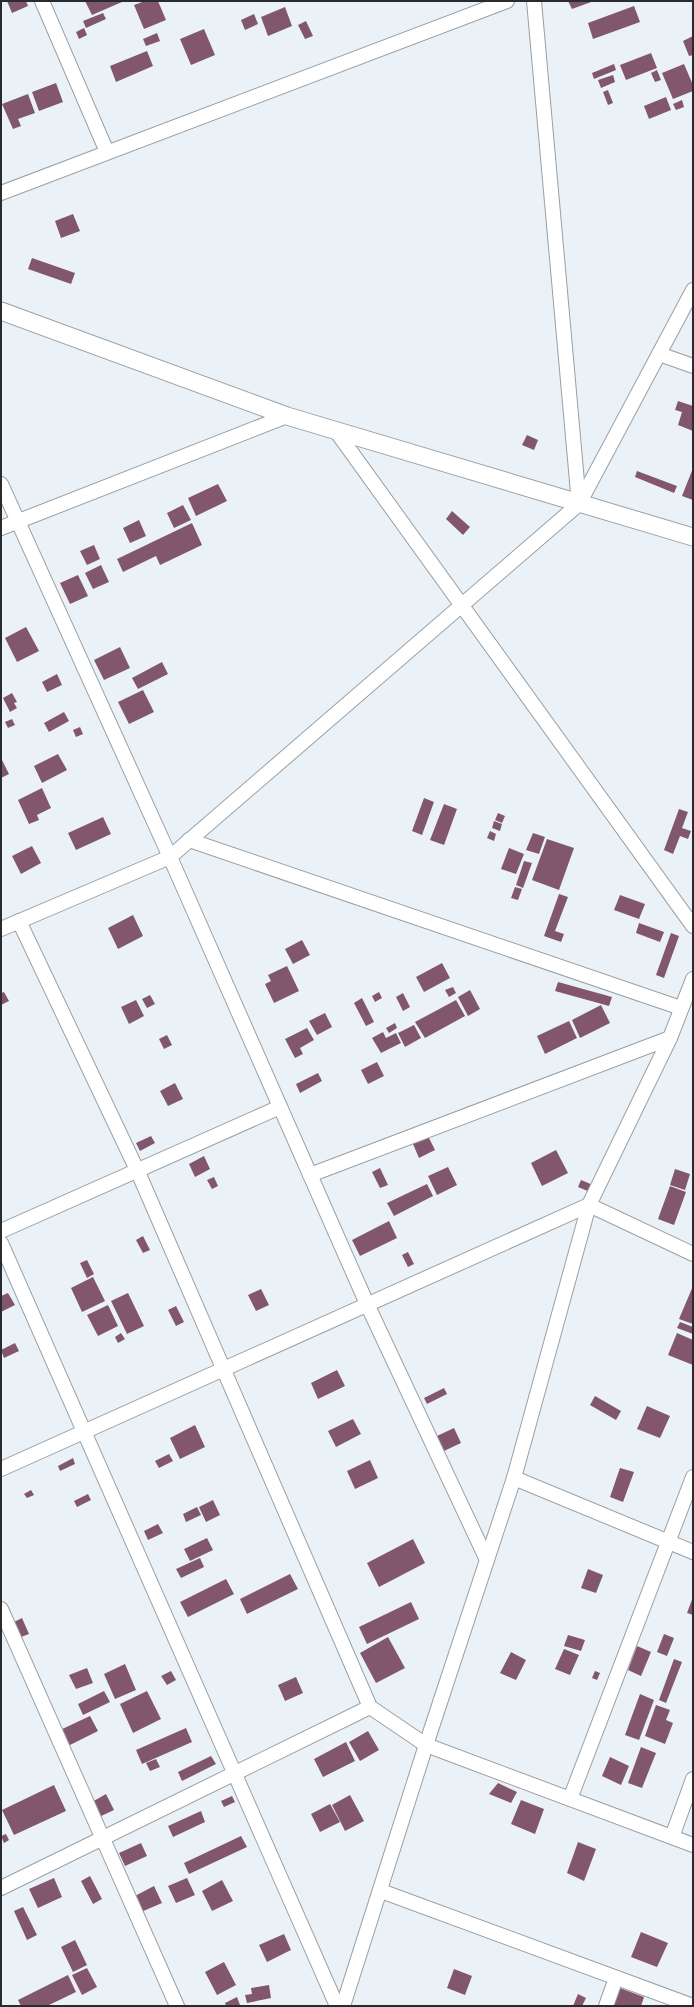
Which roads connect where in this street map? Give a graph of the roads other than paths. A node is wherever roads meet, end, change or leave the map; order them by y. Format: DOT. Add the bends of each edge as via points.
graph roads {
  1 [pos="42,1"];
  2 [pos="507,1"];
  3 [pos="534,1"];
  4 [pos="107,152"];
  5 [pos="1,193"];
  6 [pos="693,290"];
  7 [pos="1,312"];
  8 [pos="659,354"];
  9 [pos="693,366"];
  10 [pos="287,416"];
  11 [pos="336,431"];
  12 [pos="1,484"];
  13 [pos="579,504"];
  14 [pos="17,521"];
  15 [pos="1,528"];
  16 [pos="693,536"];
  17 [pos="461,604"];
  18 [pos="189,840"];
  19 [pos="170,857"];
  20 [pos="19,921"];
  21 [pos="693,926"];
  22 [pos="1,929"];
  23 [pos="693,979"];
  24 [pos="681,1008"];
  25 [pos="670,1038"];
  26 [pos="280,1108"];
  27 [pos="138,1172"];
  28 [pos="310,1175"];
  29 [pos="589,1205"];
  30 [pos="1,1231"];
  31 [pos="1,1243"];
  32 [pos="693,1254"];
  33 [pos="367,1304"];
  34 [pos="222,1369"];
  35 [pos="83,1432"];
  36 [pos="1,1469"];
  37 [pos="693,1477"];
  38 [pos="514,1478"];
  39 [pos="668,1542"];
  40 [pos="693,1552"];
  41 [pos="487,1560"];
  42 [pos="1,1609"];
  43 [pos="370,1707"];
  44 [pos="426,1745"];
  45 [pos="235,1774"];
  46 [pos="693,1779"];
  47 [pos="570,1799"];
  48 [pos="672,1837"];
  49 [pos="103,1838"];
  50 [pos="693,1845"];
  51 [pos="1,1888"];
  52 [pos="381,1891"];
  53 [pos="616,1978"];
  54 [pos="177,2006"];
  55 [pos="337,2006"];
  56 [pos="344,2006"];
  57 [pos="606,2006"];
  58 [pos="693,2006"];
  1 -- 4 [label="street"];
  2 -- 4 [label="street"];
  3 -- 13 [label="street"];
  4 -- 5 [label="street"];
  6 -- 8 [label="street"];
  7 -- 10 [label="street"];
  8 -- 9 [label="street"];
  8 -- 13 [label="street"];
  10 -- 11 [label="street"];
  10 -- 14 [label="street"];
  11 -- 13 [label="street"];
  11 -- 17 [label="street"];
  12 -- 14 [label="street"];
  13 -- 16 [label="street"];
  13 -- 17 [label="street"];
  14 -- 15 [label="street"];
  14 -- 19 [label="street"];
  17 -- 18 [label="street"];
  17 -- 21 [label="street"];
  18 -- 19 [label="street"];
  18 -- 24 [label="street"];
  19 -- 20 [label="street"];
  19 -- 26 [label="street"];
  20 -- 22 [label="street"];
  20 -- 27 [label="street"];
  23 -- 24 [label="street"];
  24 -- 25 [label="street"];
  25 -- 28 [label="street"];
  25 -- 29 [label="street"];
  26 -- 27 [label="street"];
  26 -- 28 [label="street"];
  27 -- 30 [label="street"];
  27 -- 34 [label="street"];
  28 -- 33 [label="street"];
  29 -- 32 [label="street"];
  29 -- 33 [label="street"];
  29 -- 38 [label="street"];
  31 -- 35 [label="street"];
  33 -- 34 [label="street"];
  33 -- 41 [label="street"];
  34 -- 35 [label="street"];
  34 -- 43 [label="street"];
  35 -- 36 [label="street"];
  35 -- 45 [label="street"];
  37 -- 39 [label="street"];
  38 -- 39 [label="street"];
  38 -- 41 [label="street"];
  39 -- 40 [label="street"];
  39 -- 47 [label="street"];
  41 -- 44 [label="street"];
  42 -- 49 [label="street"];
  43 -- 44 [label="street"];
  43 -- 45 [label="street"];
  44 -- 47 [label="street"];
  44 -- 52 [label="street"];
  45 -- 49 [label="street"];
  45 -- 55 [label="street"];
  46 -- 48 [label="street"];
  47 -- 48 [label="street"];
  48 -- 50 [label="street"];
  49 -- 51 [label="street"];
  49 -- 54 [label="street"];
  52 -- 53 [label="street"];
  52 -- 56 [label="street"];
  53 -- 57 [label="street"];
  53 -- 58 [label="street"];
}
